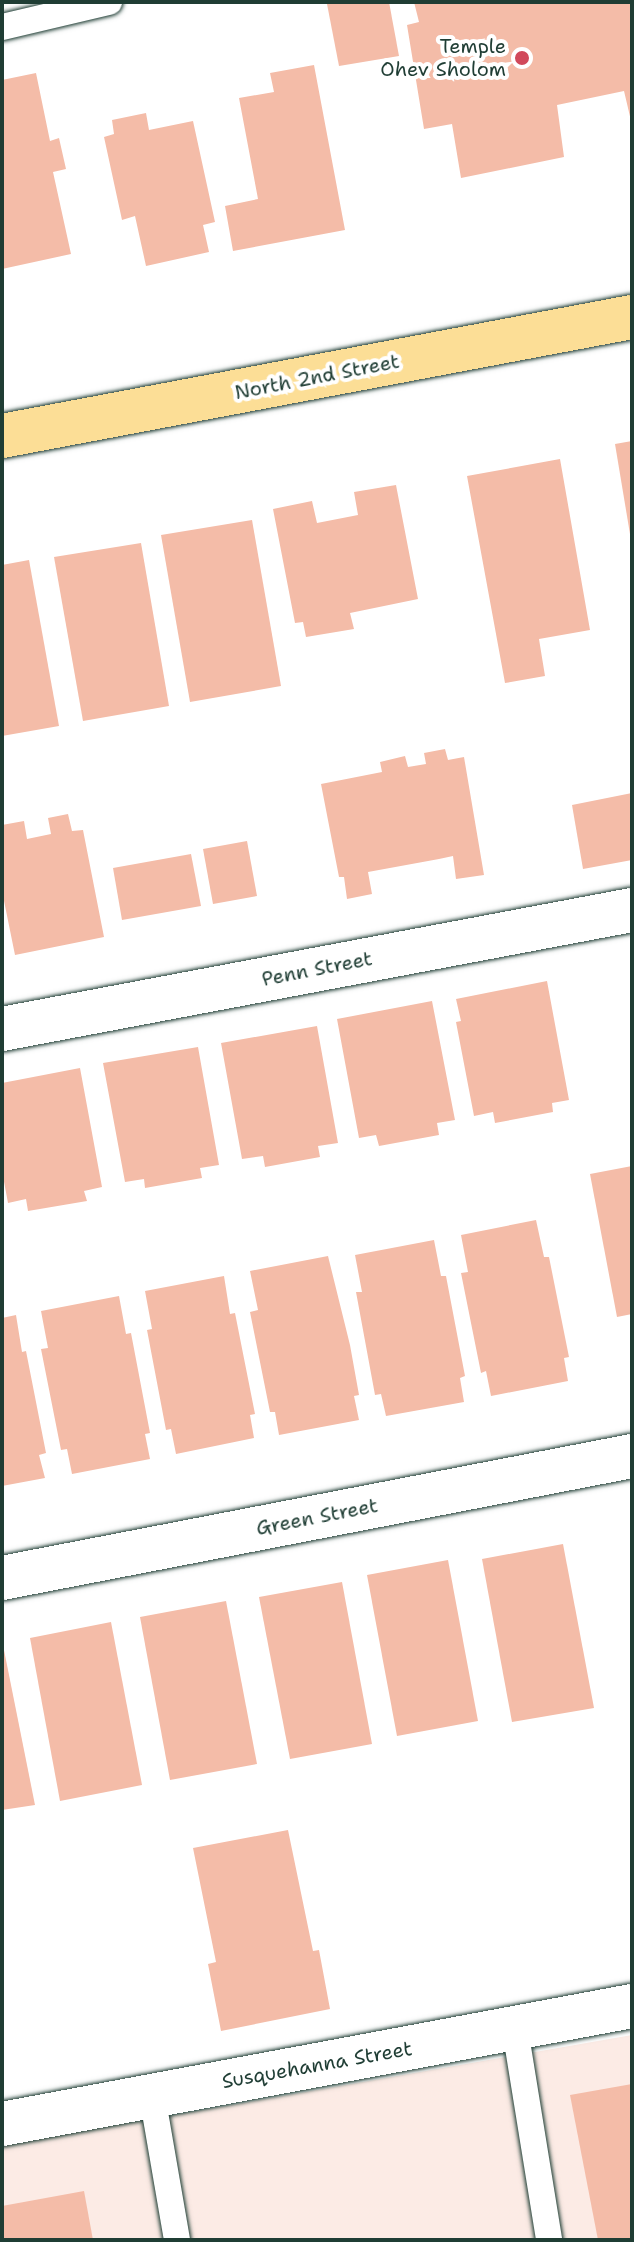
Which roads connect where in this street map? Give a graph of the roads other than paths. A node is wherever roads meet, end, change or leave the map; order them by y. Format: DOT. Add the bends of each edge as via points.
graph roads {
  1 [pos="109,2"];
  2 [pos="2,27"];
  3 [pos="632,317"];
  4 [pos="2,436"];
  5 [pos="632,910"];
  6 [pos="2,1029"];
  7 [pos="632,1456"];
  8 [pos="2,1578"];
  9 [pos="632,2006"];
  10 [pos="515,2029"];
  11 [pos="152,2095"];
  12 [pos="2,2124"];
  13 [pos="177,2240"];
  14 [pos="549,2240"];
  1 -- 2 [label="lane"];
  3 -- 4 [label="main road, North 2nd Street"];
  5 -- 6 [label="street, Penn Street"];
  7 -- 8 [label="street, Green Street"];
  9 -- 10 [label="street, Susquehanna Street"];
  10 -- 11 [label="street, Susquehanna Street"];
  10 -- 14 [label="lane"];
  11 -- 12 [label="street, Susquehanna Street"];
  11 -- 13 [label="lane"];
}
